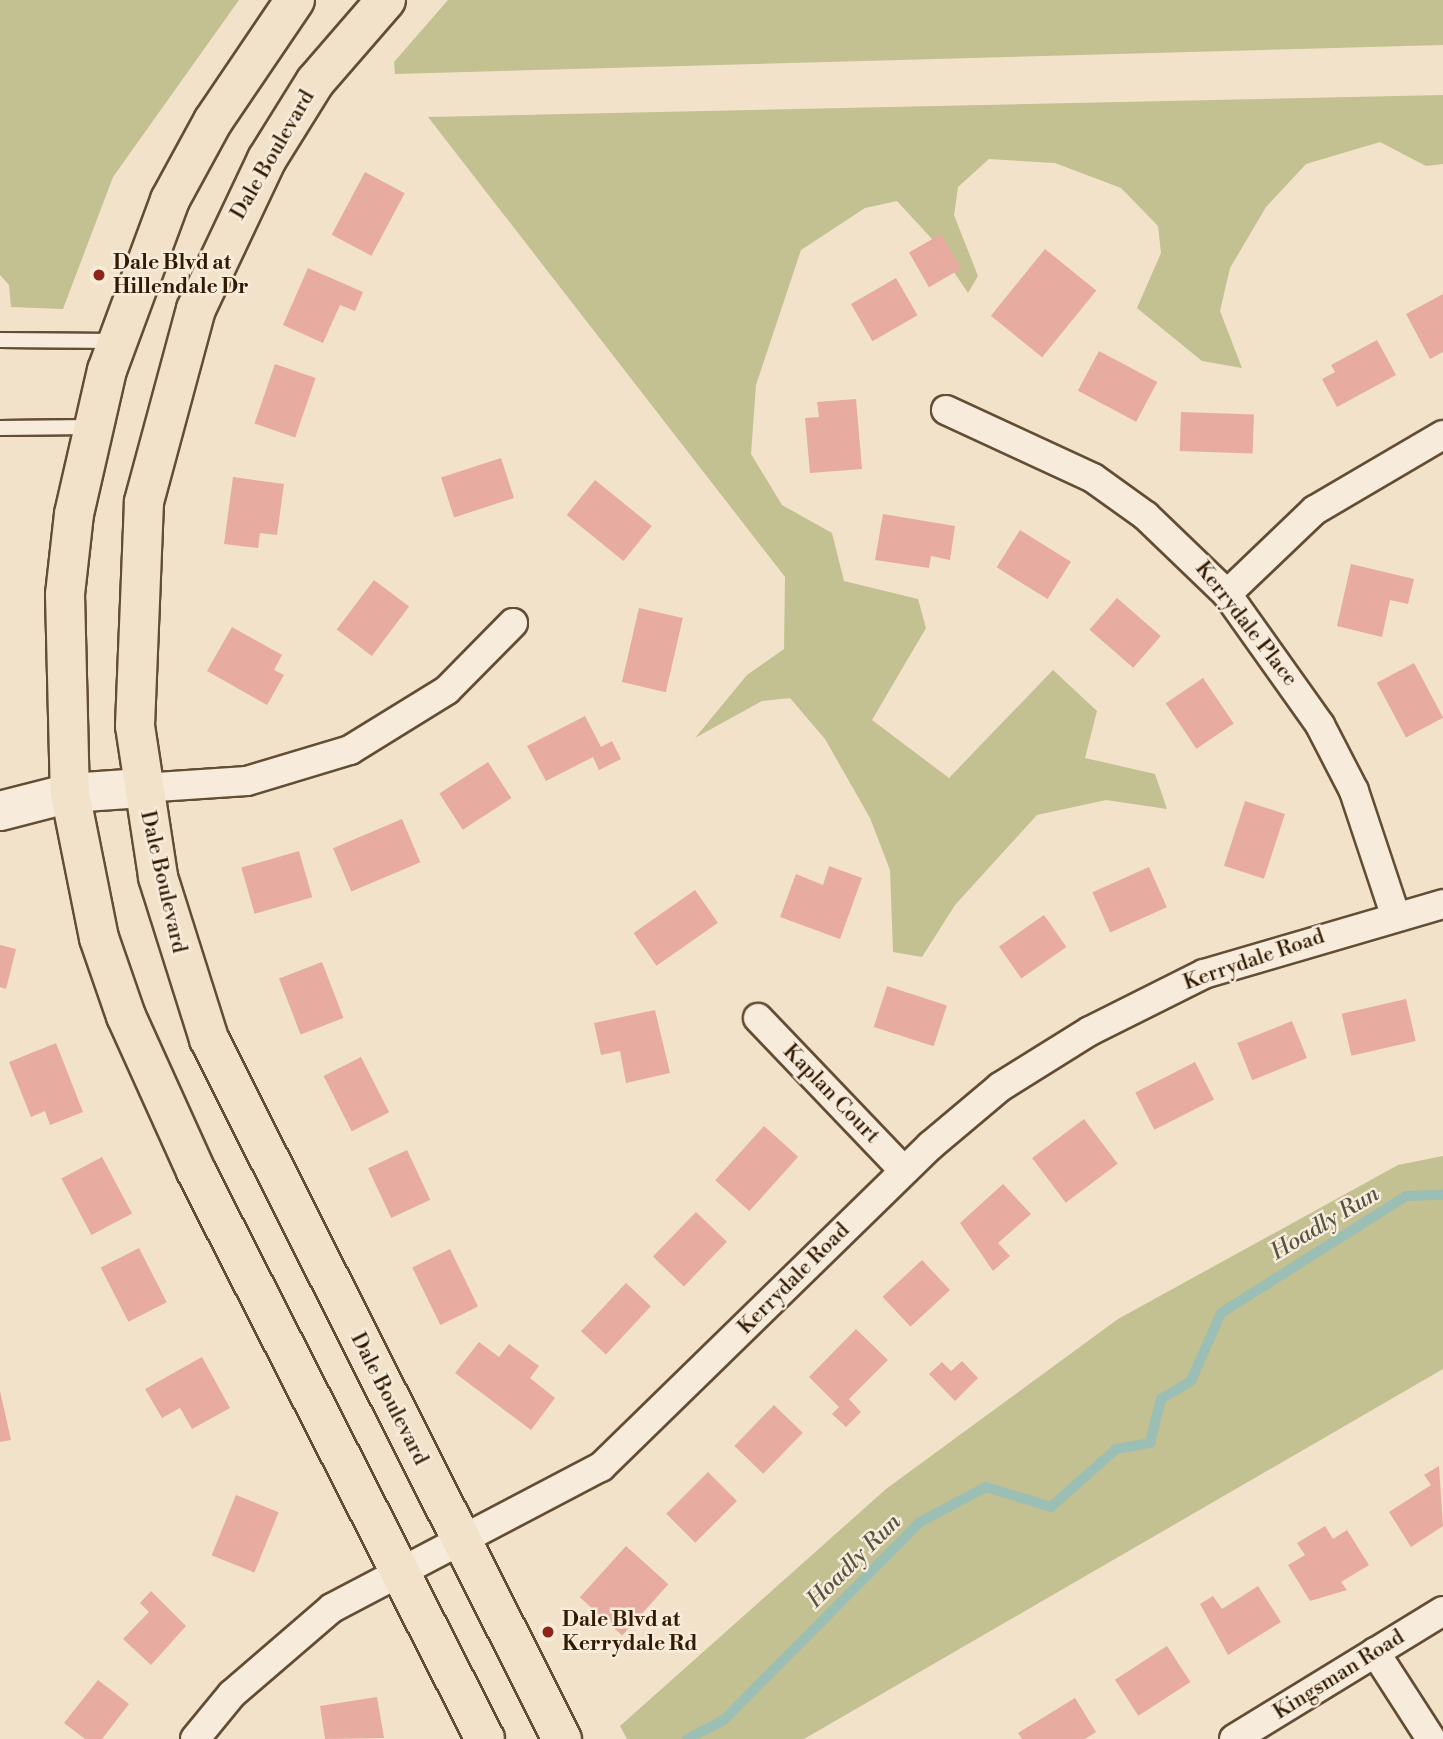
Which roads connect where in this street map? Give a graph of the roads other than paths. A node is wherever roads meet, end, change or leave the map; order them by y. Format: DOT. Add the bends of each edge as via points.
graph roads {
  1 [pos="295,0"];
  2 [pos="386,0"];
  3 [pos="0,340"];
  4 [pos="117,341"];
  5 [pos="946,410"];
  6 [pos="0,428"];
  7 [pos="92,428"];
  8 [pos="1443,435"];
  9 [pos="1227,594"];
  10 [pos="513,623"];
  11 [pos="142,788"];
  12 [pos="71,793"];
  13 [pos="0,811"];
  14 [pos="1443,904"];
  15 [pos="1396,917"];
  16 [pos="758,1018"];
  17 [pos="904,1171"];
  18 [pos="461,1541"];
  19 [pos="400,1570"];
  20 [pos="1443,1611"];
  21 [pos="1375,1652"];
  22 [pos="195,1739"];
  23 [pos="485,1739"];
  24 [pos="562,1739"];
  25 [pos="1234,1739"];
  26 [pos="1432,1739"];
  1 -- 4 [label="main road" via="213,121 170,200"];
  2 -- 11 [label="main road, Dale Boulevard" via="315,82 267,159 196,309 166,404 144,502 136,613"];
  3 -- 4 [label="lane"];
  4 -- 7 [label="main road"];
  5 -- 9 [label="street, Kerrydale Place" via="1093,478 1146,516"];
  6 -- 7 [label="lane"];
  7 -- 12 [label="main road" via="65,594"];
  8 -- 9 [label="street" via="1315,510"];
  9 -- 15 [label="street, Kerrydale Place" via="1320,725 1354,791"];
  10 -- 11 [label="street" via="447,690 350,750 247,781"];
  11 -- 12 [label="main road"];
  11 -- 18 [label="main road, Dale Boulevard" via="176,947 209,1040"];
  12 -- 13 [label="main road"];
  12 -- 19 [label="main road" via="99,937 126,1016 196,1171"];
  14 -- 15 [label="street, Kerrydale Road"];
  15 -- 17 [label="street, Kerrydale Road" via="1235,962 1169,989 1000,1087"];
  16 -- 17 [label="street, Kaplan Court"];
  17 -- 18 [label="street, Kerrydale Road" via="601,1467"];
  18 -- 19 [label="street, Kerrydale Road"];
  18 -- 24 [label="main road, Dale Boulevard"];
  19 -- 22 [label="street, Kerrydale Road" via="332,1608 279,1648"];
  19 -- 23 [label="main road"];
  20 -- 21 [label="street, Kingsman Road"];
  21 -- 25 [label="street, Kingsman Road"];
  21 -- 26 [label="street"];
}
